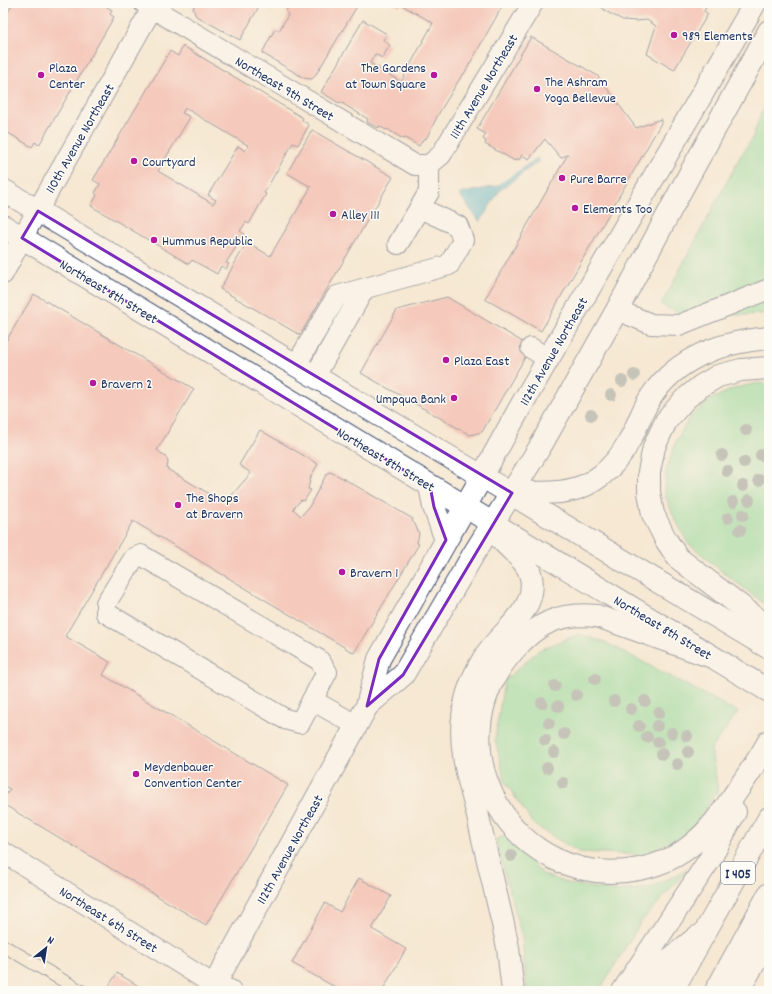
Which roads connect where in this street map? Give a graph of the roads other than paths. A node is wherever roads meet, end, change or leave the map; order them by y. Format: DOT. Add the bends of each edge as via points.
graph roads {
  1 [pos="532,3"];
  2 [pos="755,3"];
  3 [pos="150,5"];
  4 [pos="769,31"];
  5 [pos="429,165"];
  6 [pos="3,190"];
  7 [pos="420,208"];
  8 [pos="38,211"];
  9 [pos="3,226"];
  10 [pos="22,238"];
  11 [pos="398,244"];
  12 [pos="3,274"];
  13 [pos="769,289"];
  14 [pos="617,310"];
  15 [pos="769,338"];
  16 [pos="769,368"];
  17 [pos="306,371"];
  18 [pos="482,476"];
  19 [pos="430,486"];
  20 [pos="512,493"];
  21 [pos="466,507"];
  22 [pos="493,524"];
  23 [pos="446,540"];
  24 [pos="763,634"];
  25 [pos="712,657"];
  26 [pos="769,691"];
  27 [pos="312,700"];
  28 [pos="362,716"];
  29 [pos="769,741"];
  30 [pos="755,765"];
  31 [pos="769,818"];
  32 [pos="3,852"];
  33 [pos="769,894"];
  34 [pos="707,928"];
  35 [pos="769,938"];
  36 [pos="218,990"];
  37 [pos="513,991"];
  38 [pos="623,991"];
  39 [pos="648,991"];
  40 [pos="672,991"];
  41 [pos="716,991"];
  42 [pos="738,991"];
  1 -- 5 [label="street, 111th Avenue Northeast" via="441,155"];
  2 -- 18 [label="main road, 112th Avenue Northeast" via="540,354"];
  3 -- 5 [label="street, Northeast 9th Street" via="350,118 415,165"];
  3 -- 8 [label="street, 110th Avenue Northeast"];
  4 -- 14 [label="main road, 112th Avenue Northeast"];
  5 -- 7 [label="street" via="429,192"];
  6 -- 8 [label="main road"];
  7 -- 11 [label="street"];
  7 -- 17 [label="street" via="458,226 463,240 449,264 364,289"];
  8 -- 10 [label="street, 110th Avenue Northeast"];
  8 -- 17 [label="main road"];
  9 -- 10 [label="main road, Northeast 8th Street"];
  10 -- 12 [label="street, 110th Avenue Northeast"];
  10 -- 19 [label="main road, Northeast 8th Street"];
  13 -- 14 [label="street" via="679,325 651,324"];
  14 -- 20 [label="main road, 112th Avenue Northeast"];
  15 -- 20 [label="main road" via="729,344 701,353 669,375 648,401 629,442 618,458 593,480 579,488 550,494"];
  16 -- 24 [label="main road" via="741,370 718,376 685,399 666,421 654,447 649,472 653,514 678,558"];
  17 -- 18 [label="main road"];
  18 -- 20 [label="main road"];
  18 -- 21 [label="main road, 112th Avenue Northeast"];
  19 -- 21 [label="main road, Northeast 8th Street"];
  19 -- 23 [label="main road" via="434,507"];
  20 -- 22 [label="main road, 112th Avenue Northeast"];
  20 -- 24 [label="main road"];
  21 -- 22 [label="main road, Northeast 8th Street"];
  21 -- 23 [label="main road, 112th Avenue Northeast"];
  22 -- 25 [label="main road, Northeast 8th Street"];
  22 -- 28 [label="main road, 112th Avenue Northeast" via="403,675"];
  22 -- 37 [label="main road" via="498,535 525,564 531,577 531,594 521,614 495,642 475,674 464,710 462,748 506,936"];
  23 -- 28 [label="main road, 112th Avenue Northeast" via="379,659"];
  25 -- 26 [label="main road, Northeast 8th Street"];
  25 -- 30 [label="main road" via="597,616 580,614 554,619 517,646 497,671 484,700 481,718 479,737 483,773 501,812 535,847 567,864 610,872 648,867 694,844 712,826"];
  27 -- 27 [label="street" via="327,672 319,660 141,555 134,558 106,603 106,614 284,719 300,723"];
  27 -- 28 [label="street"];
  28 -- 36 [label="main road, 112th Avenue Northeast"];
  29 -- 30 [label="main road"];
  30 -- 38 [label="main road" via="732,821"];
  31 -- 34 [label="main road, I 405"];
  32 -- 36 [label="street, Northeast 6th Street"];
  33 -- 41 [label="main road"];
  34 -- 39 [label="main road" via="664,964"];
  34 -- 40 [label="main road, I 405"];
  35 -- 42 [label="main road"];
}
